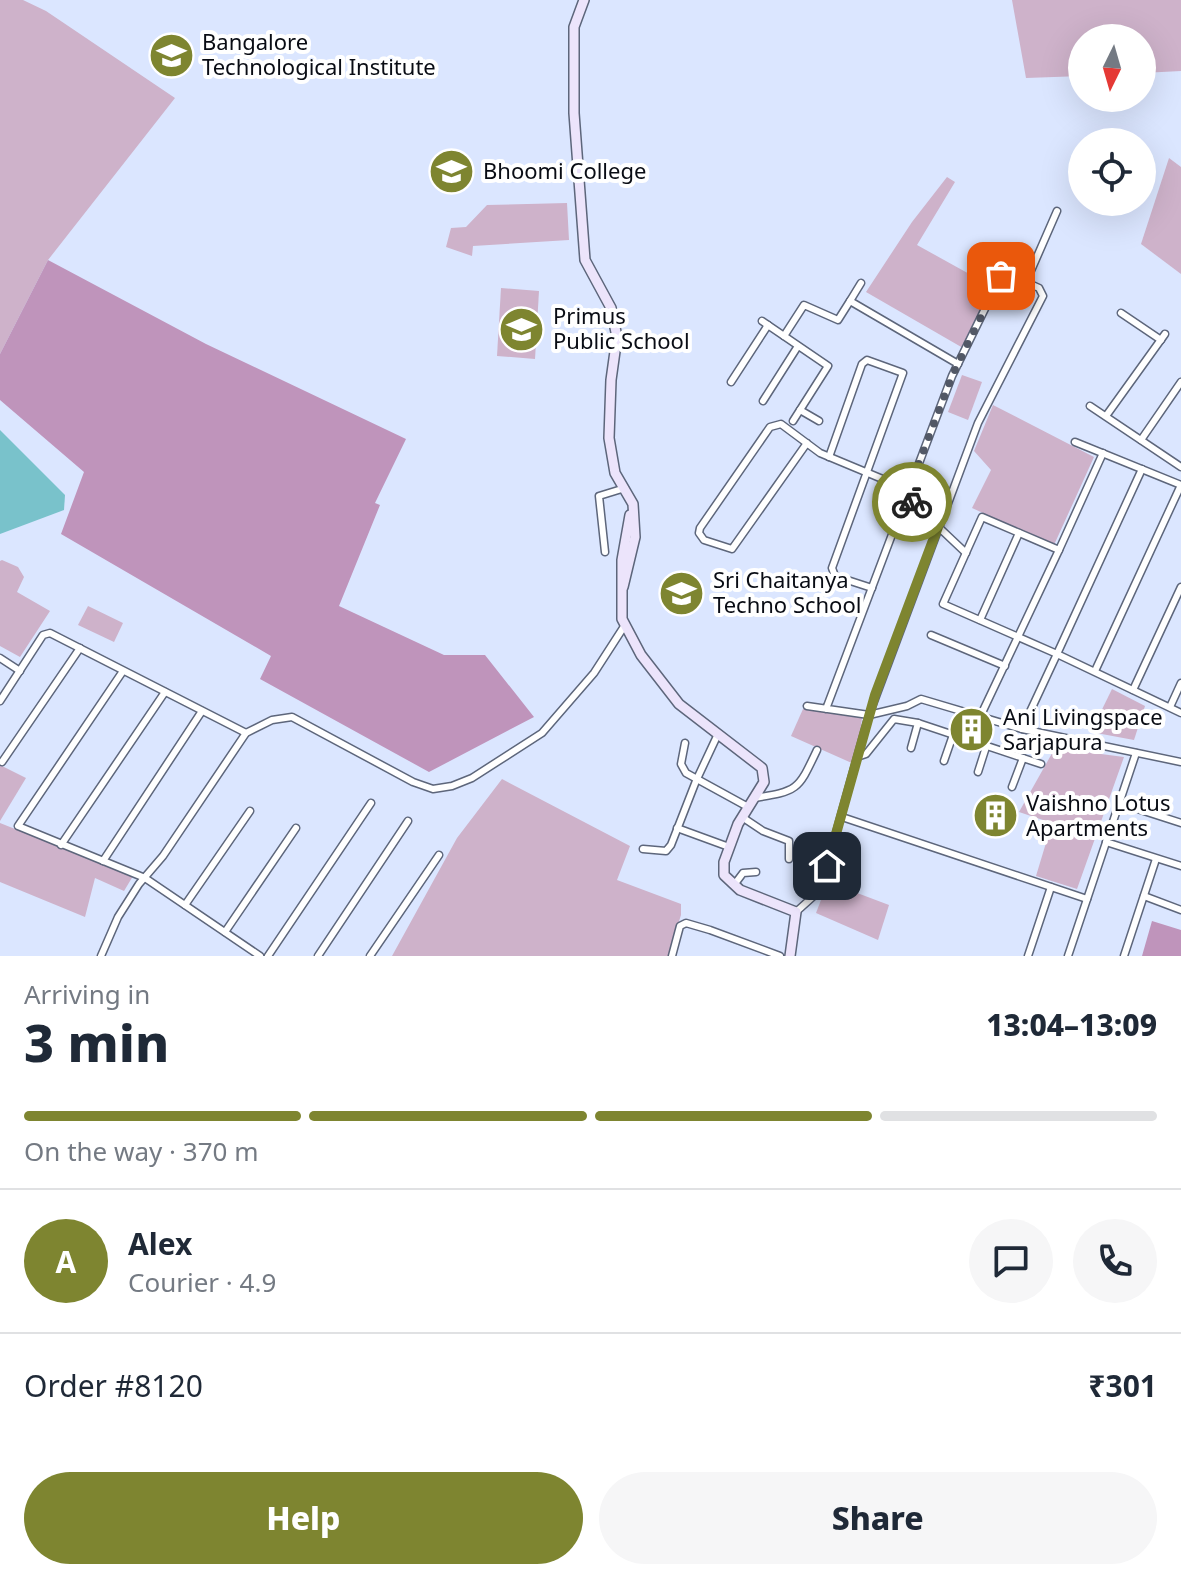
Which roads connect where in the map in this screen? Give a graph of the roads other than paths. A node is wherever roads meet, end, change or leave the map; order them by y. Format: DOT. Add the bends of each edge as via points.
graph roads {
  1 [pos="584,0"];
  2 [pos="1057,211"];
  3 [pos="1026,282"];
  4 [pos="861,283"];
  5 [pos="850,301"];
  6 [pos="1121,313"];
  7 [pos="784,336"];
  8 [pos="798,346"];
  9 [pos="958,364"];
  10 [pos="731,382"];
  11 [pos="1181,382"];
  12 [pos="763,401"];
  13 [pos="1090,406"];
  14 [pos="800,410"];
  15 [pos="1106,416"];
  16 [pos="793,421"];
  17 [pos="819,421"];
  18 [pos="1141,440"];
  19 [pos="1075,442"];
  20 [pos="807,443"];
  21 [pos="1103,453"];
  22 [pos="829,457"];
  23 [pos="1181,467"];
  24 [pos="1142,469"];
  25 [pos="868,473"];
  26 [pos="1181,485"];
  27 [pos="626,488"];
  28 [pos="906,497"];
  29 [pos="938,527"];
  30 [pos="1019,533"];
  31 [pos="1059,550"];
  32 [pos="605,552"];
  33 [pos="966,553"];
  34 [pos="1181,587"];
  35 [pos="872,588"];
  36 [pos="980,620"];
  37 [pos="625,625"];
  38 [pos="931,635"];
  39 [pos="1019,637"];
  40 [pos="80,648"];
  41 [pos="1057,654"];
  42 [pos="0,658"];
  43 [pos="1005,666"];
  44 [pos="20,671"];
  45 [pos="123,671"];
  46 [pos="1095,671"];
  47 [pos="1181,683"];
  48 [pos="1133,690"];
  49 [pos="165,692"];
  50 [pos="0,701"];
  51 [pos="807,706"];
  52 [pos="1170,707"];
  53 [pos="826,709"];
  54 [pos="202,711"];
  55 [pos="1181,713"];
  56 [pos="869,715"];
  57 [pos="980,717"];
  58 [pos="918,723"];
  59 [pos="1022,729"];
  60 [pos="246,733"];
  61 [pos="718,734"];
  62 [pos="953,735"];
  63 [pos="685,743"];
  64 [pos="986,747"];
  65 [pos="911,748"];
  66 [pos="817,750"];
  67 [pos="1136,753"];
  68 [pos="860,756"];
  69 [pos="1023,758"];
  70 [pos="944,761"];
  71 [pos="2,762"];
  72 [pos="1181,762"];
  73 [pos="1041,764"];
  74 [pos="978,772"];
  75 [pos="696,781"];
  76 [pos="1012,787"];
  77 [pos="371,803"];
  78 [pos="751,803"];
  79 [pos="1119,803"];
  80 [pos="250,811"];
  81 [pos="742,817"];
  82 [pos="842,817"];
  83 [pos="408,821"];
  84 [pos="1181,823"];
  85 [pos="296,828"];
  86 [pos="677,828"];
  87 [pos="1106,842"];
  88 [pos="61,845"];
  89 [pos="729,847"];
  90 [pos="643,849"];
  91 [pos="439,855"];
  92 [pos="789,859"];
  93 [pos="1156,859"];
  94 [pos="103,861"];
  95 [pos="1181,866"];
  96 [pos="756,872"];
  97 [pos="145,878"];
  98 [pos="733,886"];
  99 [pos="1051,887"];
  100 [pos="1144,896"];
  101 [pos="1087,899"];
  102 [pos="185,905"];
  103 [pos="1181,910"];
  104 [pos="796,912"];
  105 [pos="225,932"];
  106 [pos="101,956"];
  107 [pos="260,956"];
  108 [pos="268,956"];
  109 [pos="318,956"];
  110 [pos="370,956"];
  111 [pos="672,956"];
  112 [pos="780,956"];
  113 [pos="790,956"];
  114 [pos="1028,956"];
  115 [pos="1069,956"];
  116 [pos="1124,956"];
  1 -- 27 [label="main road" via="574,27 574,113 585,260 616,327 609,438 615,473"];
  2 -- 3 [label="street"];
  3 -- 9 [label="street" via="1001,276"];
  3 -- 29 [label="street" via="1043,296 978,423"];
  4 -- 5 [label="street"];
  5 -- 7 [label="street" via="838,320 804,305"];
  5 -- 9 [label="street"];
  6 -- 15 [label="street" via="1163,337"];
  7 -- 8 [label="street"];
  7 -- 10 [label="street" via="765,323"];
  8 -- 12 [label="street"];
  8 -- 14 [label="street" via="828,366"];
  9 -- 28 [label="street"];
  11 -- 18 [label="street"];
  13 -- 15 [label="street"];
  14 -- 16 [label="street"];
  14 -- 17 [label="street"];
  15 -- 18 [label="street"];
  18 -- 23 [label="street"];
  19 -- 21 [label="street"];
  20 -- 20 [label="street" via="781,424 770,427 700,528 704,540 732,549"];
  20 -- 22 [label="street"];
  21 -- 24 [label="street"];
  21 -- 31 [label="street"];
  22 -- 25 [label="street"];
  22 -- 25 [label="street" via="862,364 867,360 898,370 903,379"];
  24 -- 26 [label="street"];
  24 -- 41 [label="street"];
  25 -- 28 [label="street" via="892,483"];
  25 -- 35 [label="street" via="832,572"];
  26 -- 46 [label="street"];
  27 -- 32 [label="street" via="599,496"];
  27 -- 37 [label="main road" via="633,504 622,560"];
  28 -- 29 [label="street"];
  28 -- 35 [label="street"];
  29 -- 33 [label="street"];
  29 -- 56 [label="street"];
  30 -- 31 [label="street"];
  30 -- 33 [label="street" via="982,517"];
  30 -- 36 [label="street"];
  31 -- 39 [label="street"];
  33 -- 36 [label="street" via="943,604"];
  34 -- 48 [label="street"];
  35 -- 53 [label="street"];
  36 -- 39 [label="street"];
  37 -- 60 [label="street" via="594,673 542,733 452,786 433,789 413,782 292,717"];
  37 -- 61 [label="main road" via="666,691"];
  38 -- 43 [label="street"];
  39 -- 41 [label="street"];
  39 -- 43 [label="street"];
  40 -- 44 [label="street" via="46,633"];
  40 -- 45 [label="street"];
  40 -- 71 [label="street"];
  41 -- 46 [label="street"];
  41 -- 59 [label="street"];
  42 -- 44 [label="street"];
  43 -- 57 [label="street"];
  44 -- 50 [label="street"];
  45 -- 49 [label="street"];
  45 -- 88 [label="street" via="18,825"];
  46 -- 48 [label="street"];
  47 -- 52 [label="street"];
  48 -- 52 [label="street"];
  49 -- 54 [label="street"];
  49 -- 88 [label="street"];
  51 -- 53 [label="street"];
  52 -- 55 [label="street"];
  53 -- 56 [label="street"];
  54 -- 60 [label="street"];
  54 -- 94 [label="street"];
  56 -- 57 [label="street" via="921,699"];
  56 -- 68 [label="street"];
  57 -- 59 [label="street"];
  58 -- 62 [label="street"];
  58 -- 65 [label="street"];
  58 -- 68 [label="street" via="894,719"];
  59 -- 67 [label="street"];
  60 -- 97 [label="street"];
  61 -- 75 [label="street"];
  61 -- 78 [label="main road" via="765,773"];
  62 -- 64 [label="street"];
  62 -- 70 [label="street"];
  63 -- 75 [label="street" via="681,767"];
  64 -- 69 [label="street"];
  64 -- 74 [label="street"];
  66 -- 78 [label="street" via="800,785"];
  67 -- 72 [label="street"];
  67 -- 79 [label="street"];
  68 -- 82 [label="street"];
  69 -- 73 [label="street"];
  69 -- 76 [label="street"];
  75 -- 78 [label="street"];
  75 -- 86 [label="street"];
  77 -- 108 [label="street"];
  78 -- 81 [label="main road"];
  79 -- 84 [label="street"];
  79 -- 87 [label="street"];
  80 -- 102 [label="street"];
  81 -- 89 [label="main road"];
  81 -- 92 [label="street" via="789,841"];
  82 -- 99 [label="street"];
  82 -- 104 [label="street" via="816,894"];
  83 -- 109 [label="street"];
  85 -- 105 [label="street"];
  86 -- 89 [label="street"];
  86 -- 90 [label="street" via="666,851"];
  87 -- 93 [label="street"];
  87 -- 101 [label="street"];
  88 -- 94 [label="street"];
  89 -- 98 [label="main road" via="724,875"];
  91 -- 110 [label="street"];
  93 -- 95 [label="street"];
  93 -- 100 [label="street"];
  94 -- 97 [label="street"];
  96 -- 98 [label="street" via="743,873"];
  97 -- 102 [label="street"];
  97 -- 106 [label="street" via="118,917"];
  98 -- 104 [label="main road"];
  99 -- 101 [label="street"];
  99 -- 114 [label="street"];
  100 -- 103 [label="street"];
  100 -- 116 [label="street"];
  101 -- 115 [label="street"];
  102 -- 105 [label="street"];
  104 -- 113 [label="main road"];
  105 -- 107 [label="street"];
  111 -- 112 [label="street" via="680,926 686,923"];
}
